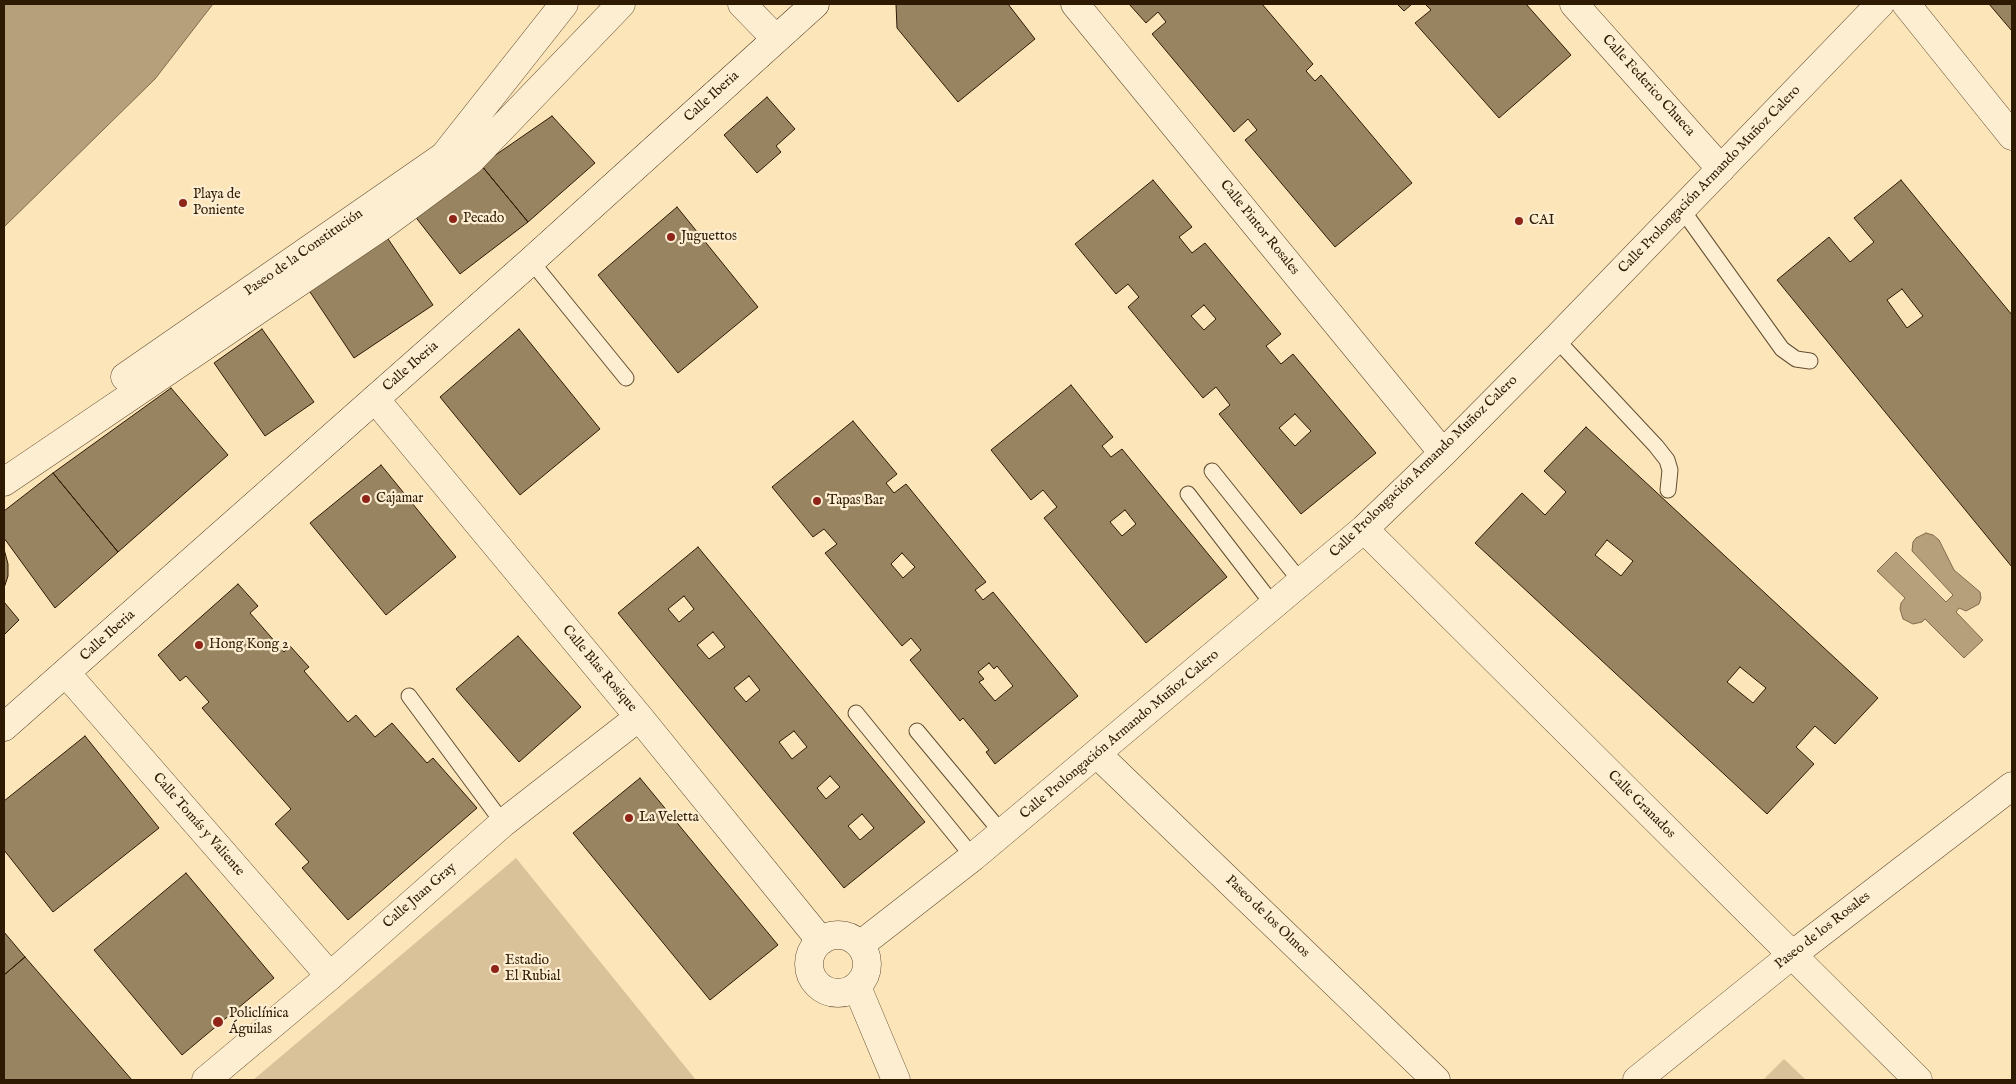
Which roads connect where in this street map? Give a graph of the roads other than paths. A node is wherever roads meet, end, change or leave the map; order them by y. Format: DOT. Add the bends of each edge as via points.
graph roads {
  1 [pos="564,4"];
  2 [pos="621,4"];
  3 [pos="742,4"];
  4 [pos="815,4"];
  5 [pos="1075,4"];
  6 [pos="1574,4"];
  7 [pos="1880,4"];
  8 [pos="1906,4"];
  9 [pos="776,38"];
  10 [pos="2012,136"];
  11 [pos="1721,169"];
  12 [pos="1681,208"];
  13 [pos="531,261"];
  14 [pos="1556,339"];
  15 [pos="1810,361"];
  16 [pos="626,378"];
  17 [pos="375,399"];
  18 [pos="1443,453"];
  19 [pos="4,460"];
  20 [pos="1212,471"];
  21 [pos="4,482"];
  22 [pos="1668,490"];
  23 [pos="1188,494"];
  24 [pos="1364,529"];
  25 [pos="1302,583"];
  26 [pos="1274,606"];
  27 [pos="66,673"];
  28 [pos="409,696"];
  29 [pos="856,713"];
  30 [pos="639,717"];
  31 [pos="4,727"];
  32 [pos="917,731"];
  33 [pos="1097,754"];
  34 [pos="2012,786"];
  35 [pos="504,823"];
  36 [pos="1002,833"];
  37 [pos="973,857"];
  38 [pos="820,941"];
  39 [pos="860,945"];
  40 [pos="1792,955"];
  41 [pos="330,976"];
  42 [pos="856,987"];
  43 [pos="206,1080"];
  44 [pos="896,1080"];
  45 [pos="1436,1080"];
  46 [pos="1637,1080"];
  47 [pos="1918,1080"];
  1 -- 19 [label="street, Paseo de la Constitución" via="444,156"];
  2 -- 21 [label="street" via="470,161 382,226"];
  3 -- 9 [label="street"];
  4 -- 9 [label="street, Calle Iberia"];
  5 -- 18 [label="street, Calle Pintor Rosales"];
  6 -- 11 [label="street, Calle Federico Chueca"];
  7 -- 11 [label="street, Calle Prolongación Armando Muñoz Calero"];
  8 -- 10 [label="street"];
  9 -- 13 [label="street, Calle Iberia"];
  11 -- 12 [label="street, Calle Prolongación Armando Muñoz Calero"];
  12 -- 14 [label="street, Calle Prolongación Armando Muñoz Calero"];
  12 -- 15 [label="lane" via="1782,349 1796,359"];
  13 -- 16 [label="lane"];
  13 -- 17 [label="street, Calle Iberia"];
  14 -- 18 [label="street, Calle Prolongación Armando Muñoz Calero"];
  14 -- 22 [label="lane" via="1667,460 1670,470"];
  17 -- 27 [label="street, Calle Iberia"];
  17 -- 30 [label="street, Calle Blas Rosique"];
  18 -- 24 [label="street, Calle Prolongación Armando Muñoz Calero"];
  20 -- 25 [label="lane"];
  23 -- 26 [label="lane"];
  24 -- 25 [label="street, Calle Prolongación Armando Muñoz Calero"];
  24 -- 40 [label="street, Calle Granados"];
  25 -- 26 [label="street, Calle Prolongación Armando Muñoz Calero"];
  26 -- 33 [label="street, Calle Prolongación Armando Muñoz Calero"];
  27 -- 31 [label="street, Calle Iberia"];
  27 -- 41 [label="street, Calle Tomás y Valiente"];
  28 -- 35 [label="lane"];
  29 -- 37 [label="lane"];
  30 -- 35 [label="street, Calle Juan Gray"];
  30 -- 38 [label="street, Calle Blas Rosique"];
  32 -- 36 [label="lane"];
  33 -- 36 [label="street, Calle Prolongación Armando Muñoz Calero"];
  33 -- 45 [label="street, Paseo de los Olmos"];
  34 -- 40 [label="street, Paseo de los Rosales"];
  35 -- 41 [label="street, Calle Juan Gray"];
  36 -- 37 [label="street, Calle Prolongación Armando Muñoz Calero"];
  37 -- 39 [label="street, Calle Prolongación Armando Muñoz Calero"];
  38 -- 39 [label="street" via="842,935"];
  38 -- 42 [label="street" via="810,956 809,966 818,985 835,993"];
  39 -- 42 [label="street" via="868,967"];
  40 -- 46 [label="street, Paseo de los Rosales"];
  40 -- 47 [label="street, Calle Granados"];
  41 -- 43 [label="street, Calle Juan Gray"];
  42 -- 44 [label="street"];
}
